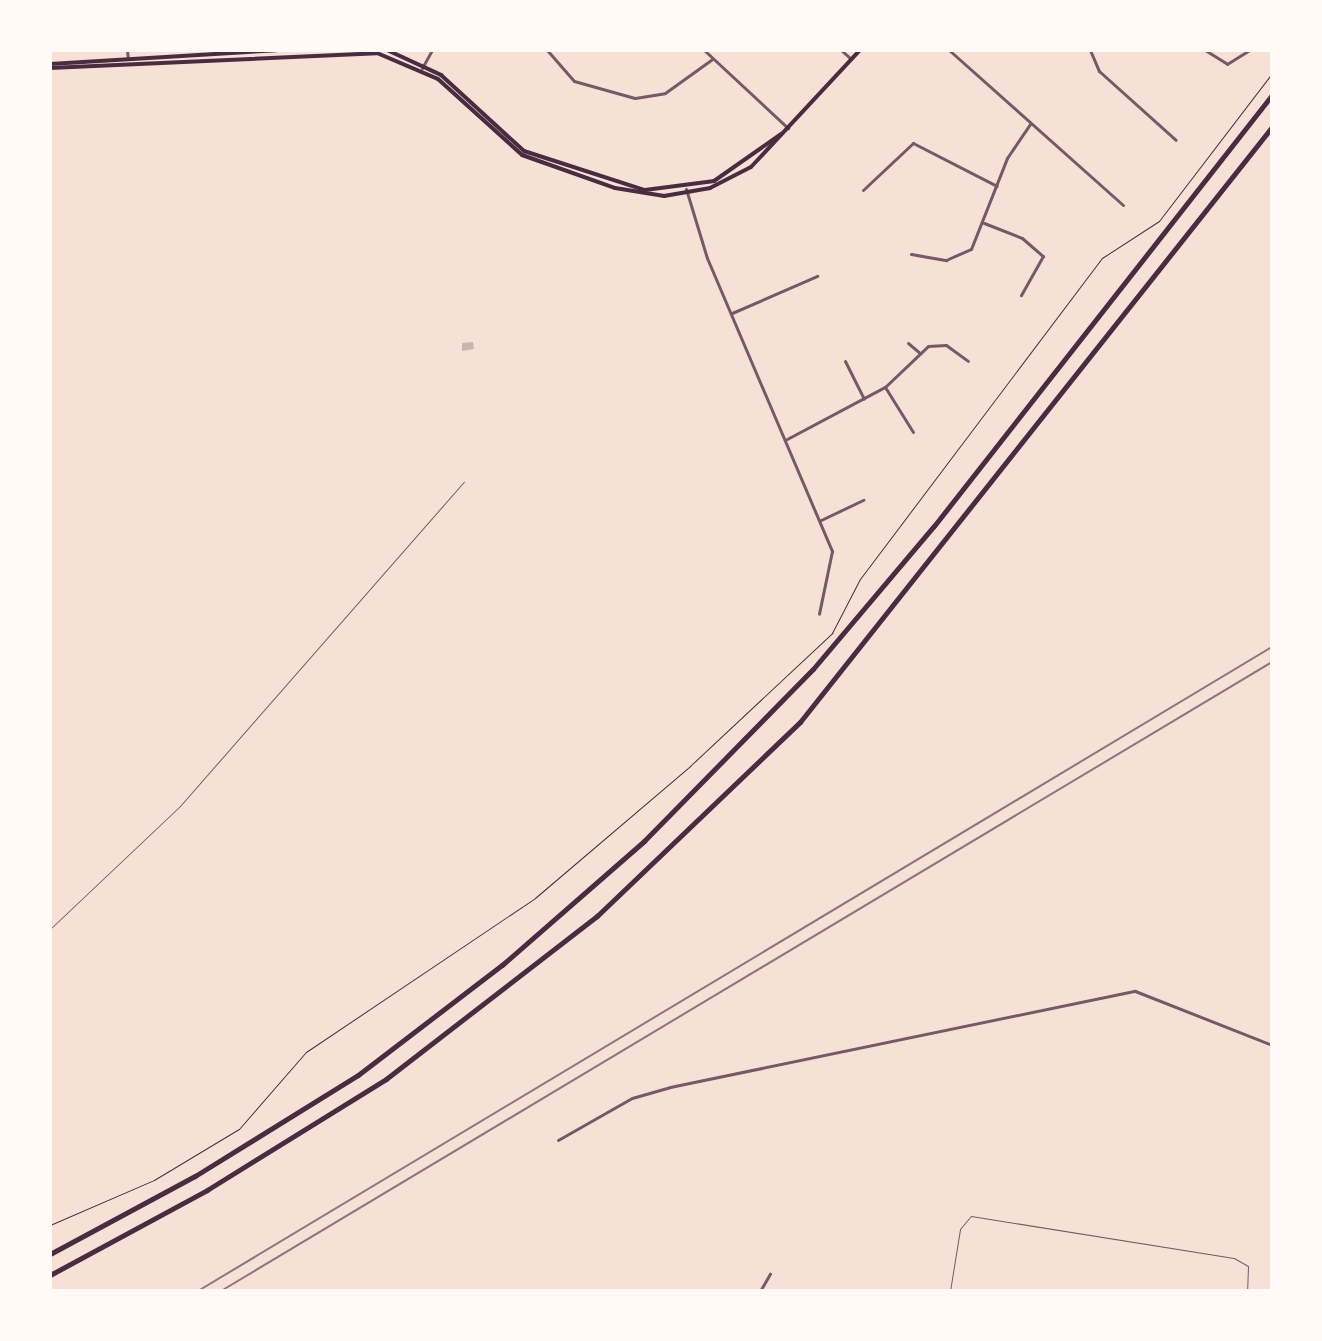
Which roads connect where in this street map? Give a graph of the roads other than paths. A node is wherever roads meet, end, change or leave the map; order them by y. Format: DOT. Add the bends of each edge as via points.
graph roads {
  1 [pos="127,50"];
  2 [pos="277,50"];
  3 [pos="387,50"];
  4 [pos="432,50"];
  5 [pos="547,50"];
  6 [pos="704,50"];
  7 [pos="841,50"];
  8 [pos="860,50"];
  9 [pos="949,50"];
  10 [pos="1090,50"];
  11 [pos="1205,50"];
  12 [pos="1249,50"];
  13 [pos="259,52"];
  14 [pos="851,59"];
  15 [pos="711,60"];
  16 [pos="128,61"];
  17 [pos="50,66"];
  18 [pos="423,66"];
  19 [pos="1272,95"];
  20 [pos="1030,124"];
  21 [pos="1272,127"];
  22 [pos="786,130"];
  23 [pos="1272,133"];
  24 [pos="1176,140"];
  25 [pos="1248,161"];
  26 [pos="997,186"];
  27 [pos="863,190"];
  28 [pos="686,192"];
  29 [pos="1123,205"];
  30 [pos="984,223"];
  31 [pos="911,254"];
  32 [pos="817,276"];
  33 [pos="1021,295"];
  34 [pos="732,313"];
  35 [pos="908,343"];
  36 [pos="920,353"];
  37 [pos="845,361"];
  38 [pos="968,361"];
  39 [pos="885,387"];
  40 [pos="864,399"];
  41 [pos="913,432"];
  42 [pos="787,439"];
  43 [pos="464,482"];
  44 [pos="863,500"];
  45 [pos="821,520"];
  46 [pos="819,614"];
  47 [pos="50,929"];
  48 [pos="1272,1045"];
  49 [pos="558,1140"];
  50 [pos="50,1254"];
  51 [pos="770,1274"];
  52 [pos="50,1275"];
  53 [pos="760,1291"];
  54 [pos="950,1291"];
  55 [pos="1247,1291"];
  1 -- 16 [label="street"];
  2 -- 13 [label="main road"];
  3 -- 18 [label="main road"];
  4 -- 18 [label="street"];
  5 -- 15 [label="street" via="574,81 635,98 665,93"];
  6 -- 15 [label="street"];
  7 -- 14 [label="street"];
  8 -- 14 [label="main road"];
  9 -- 20 [label="street"];
  10 -- 24 [label="street" via="1099,71"];
  11 -- 12 [label="street" via="1227,64"];
  13 -- 16 [label="main road"];
  13 -- 18 [label="main road" via="367,51"];
  14 -- 22 [label="main road"];
  15 -- 22 [label="street"];
  16 -- 17 [label="main road"];
  18 -- 28 [label="main road" via="524,151 624,185"];
  19 -- 50 [label="highway" via="934,526 813,669 644,841 502,965 358,1075 195,1176"];
  20 -- 26 [label="street"];
  20 -- 29 [label="street"];
  21 -- 25 [label="highway"];
  22 -- 28 [label="main road" via="728,176"];
  23 -- 25 [label="highway"];
  25 -- 52 [label="highway" via="800,722 597,916 386,1079 207,1190"];
  26 -- 27 [label="street" via="913,143"];
  26 -- 30 [label="street"];
  28 -- 34 [label="street"];
  30 -- 31 [label="street" via="971,249 955,258"];
  30 -- 33 [label="street" via="1022,238 1043,256"];
  32 -- 34 [label="street"];
  34 -- 42 [label="street"];
  35 -- 36 [label="street"];
  36 -- 38 [label="street" via="946,345"];
  36 -- 39 [label="street"];
  37 -- 40 [label="street"];
  39 -- 40 [label="street"];
  39 -- 41 [label="street"];
  40 -- 42 [label="street"];
  42 -- 45 [label="street"];
  43 -- 47 [label="lane" via="180,806"];
  44 -- 45 [label="street"];
  45 -- 46 [label="street" via="833,567"];
  48 -- 49 [label="street" via="1135,991 670,1087 632,1098"];
  51 -- 53 [label="street"];
  54 -- 55 [label="lane" via="968,1217 1248,1266"];
}
